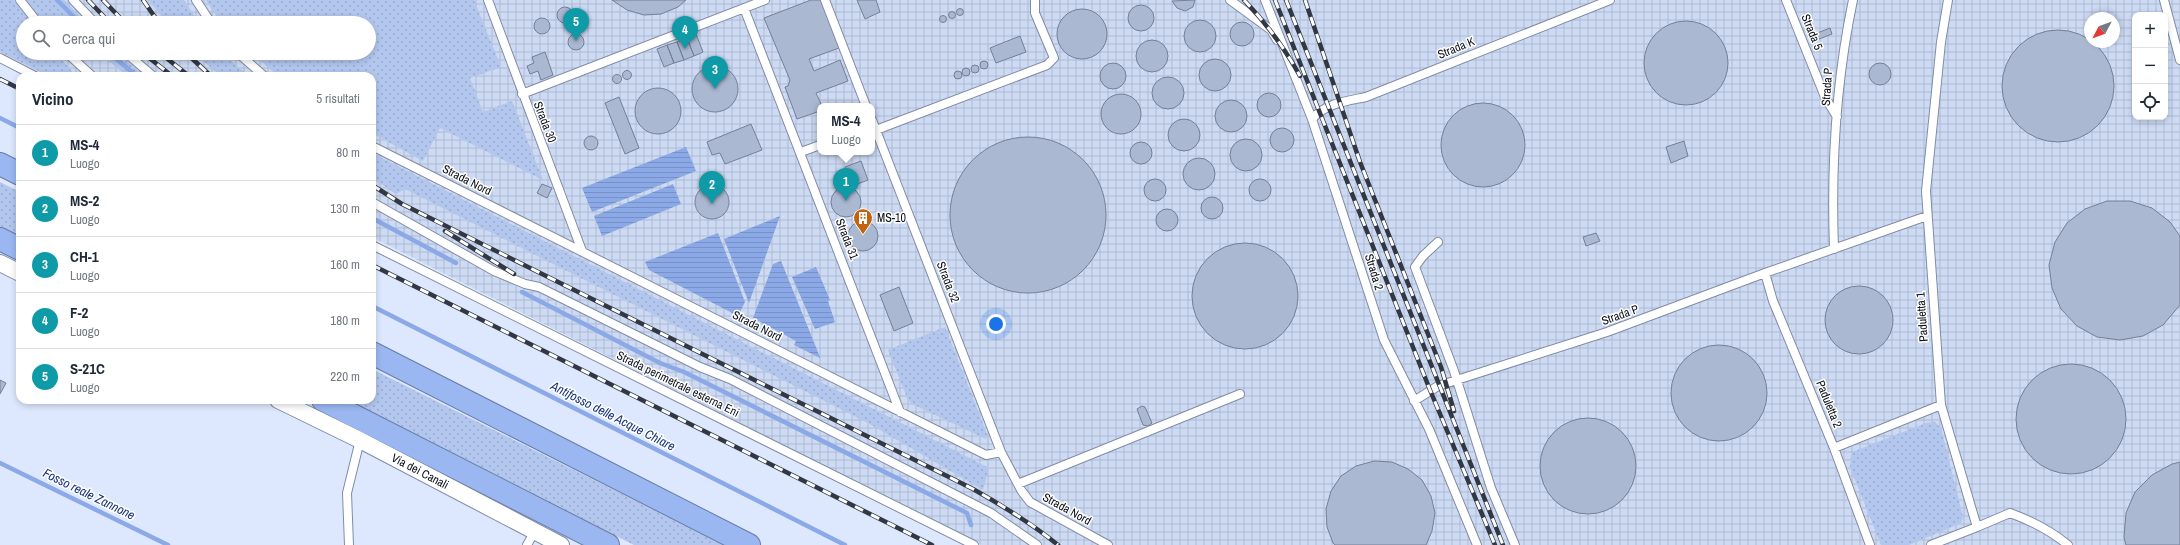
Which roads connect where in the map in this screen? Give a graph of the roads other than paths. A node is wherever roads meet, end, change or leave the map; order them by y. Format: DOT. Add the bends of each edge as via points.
graph roads {
  1 [pos="20,0"];
  2 [pos="73,0"];
  3 [pos="196,0"];
  4 [pos="488,0"];
  5 [pos="765,0"];
  6 [pos="825,0"];
  7 [pos="1035,0"];
  8 [pos="1230,0"];
  9 [pos="1265,0"];
  10 [pos="1610,0"];
  11 [pos="1786,0"];
  12 [pos="1853,0"];
  13 [pos="1948,0"];
  14 [pos="2164,0"];
  15 [pos="744,8"];
  16 [pos="33,16"];
  17 [pos="88,16"];
  18 [pos="206,16"];
  19 [pos="0,58"];
  20 [pos="75,60"];
  21 [pos="134,60"];
  22 [pos="246,60"];
  23 [pos="2180,60"];
  24 [pos="1290,63"];
  25 [pos="27,72"];
  26 [pos="88,72"];
  27 [pos="147,72"];
  28 [pos="259,72"];
  29 [pos="522,94"];
  30 [pos="865,103"];
  31 [pos="1837,117"];
  32 [pos="1312,119"];
  33 [pos="875,124"];
  34 [pos="875,130"];
  35 [pos="817,146"];
  36 [pos="376,148"];
  37 [pos="801,152"];
  38 [pos="0,164"];
  39 [pos="16,172"];
  40 [pos="376,204"];
  41 [pos="1927,216"];
  42 [pos="0,239"];
  43 [pos="1438,242"];
  44 [pos="16,247"];
  45 [pos="376,247"];
  46 [pos="1834,249"];
  47 [pos="582,251"];
  48 [pos="0,263"];
  49 [pos="16,271"];
  50 [pos="1765,273"];
  51 [pos="376,355"];
  52 [pos="1456,379"];
  53 [pos="1240,394"];
  54 [pos="1414,401"];
  55 [pos="286,404"];
  56 [pos="331,404"];
  57 [pos="1941,405"];
  58 [pos="900,412"];
  59 [pos="360,440"];
  60 [pos="1834,448"];
  61 [pos="1002,452"];
  62 [pos="1018,484"];
  63 [pos="1976,527"];
  64 [pos="535,531"];
  65 [pos="349,545"];
  66 [pos="527,545"];
  67 [pos="561,545"];
  68 [pos="608,545"];
  69 [pos="749,545"];
  70 [pos="974,545"];
  71 [pos="1037,545"];
  72 [pos="1108,545"];
  73 [pos="1477,545"];
  74 [pos="1515,545"];
  75 [pos="1870,545"];
  76 [pos="1931,545"];
  77 [pos="2068,545"];
  1 -- 16 [label="lane"];
  2 -- 17 [label="lane"];
  3 -- 18 [label="lane"];
  4 -- 29 [label="lane, Strada 30"];
  5 -- 15 [label="lane"];
  6 -- 30 [label="lane"];
  7 -- 33 [label="lane" via="1035,13 1054,58 1046,65"];
  8 -- 24 [label="lane" via="1271,30"];
  9 -- 24 [label="lane, Strada 2"];
  10 -- 32 [label="lane, Strada K" via="1366,97 1340,102 1319,111"];
  11 -- 31 [label="lane, Strada 5" via="1826,97"];
  12 -- 31 [label="lane, Strada P" via="1841,64"];
  13 -- 41 [label="lane, Paduletta 1" via="1941,42 1926,191"];
  14 -- 23 [label="lane"];
  15 -- 29 [label="lane"];
  15 -- 37 [label="lane, Strada 31"];
  19 -- 25 [label="lane"];
  20 -- 26 [label="lane"];
  21 -- 27 [label="lane"];
  22 -- 28 [label="lane"];
  24 -- 32 [label="lane, Strada 2"];
  29 -- 47 [label="lane, Strada 30"];
  31 -- 46 [label="lane, Strada P" via="1832,201"];
  32 -- 54 [label="lane, Strada 2" via="1384,340"];
  34 -- 61 [label="lane, Strada 32"];
  35 -- 37 [label="lane"];
  36 -- 47 [label="lane, Strada Nord"];
  37 -- 58 [label="lane, Strada 31"];
  38 -- 39 [label="highway"];
  40 -- 71 [label="lane" via="494,272 539,287 730,379 991,513"];
  41 -- 46 [label="lane, Strada P"];
  41 -- 57 [label="lane, Paduletta 1"];
  42 -- 44 [label="highway"];
  43 -- 52 [label="lane" via="1415,267"];
  45 -- 70 [label="lane, Strada perimetrale esterna Eni"];
  46 -- 50 [label="lane, Strada P"];
  47 -- 58 [label="lane, Strada Nord"];
  48 -- 49 [label="street"];
  50 -- 52 [label="lane, Strada P" via="1607,332"];
  50 -- 60 [label="lane, Paduletta 2" via="1773,301"];
  51 -- 69 [label="highway"];
  52 -- 54 [label="lane, Strada P" via="1438,386"];
  52 -- 74 [label="lane" via="1491,488"];
  53 -- 62 [label="lane"];
  54 -- 73 [label="lane, Strada 2" via="1429,428"];
  55 -- 59 [label="street, Via dei Canali"];
  56 -- 68 [label="highway"];
  57 -- 60 [label="lane"];
  57 -- 63 [label="lane, Paduletta 1"];
  58 -- 61 [label="lane, Strada Nord" via="986,455"];
  59 -- 64 [label="street, Via dei Canali"];
  59 -- 65 [label="lane" via="347,493"];
  60 -- 75 [label="lane, Paduletta 2"];
  61 -- 62 [label="lane, Strada Nord"];
  62 -- 72 [label="lane, Strada Nord" via="1030,502"];
  63 -- 76 [label="lane"];
  63 -- 77 [label="lane" via="2010,513 2053,533"];
  64 -- 66 [label="lane"];
  64 -- 67 [label="street, Via dei Canali"];
}
